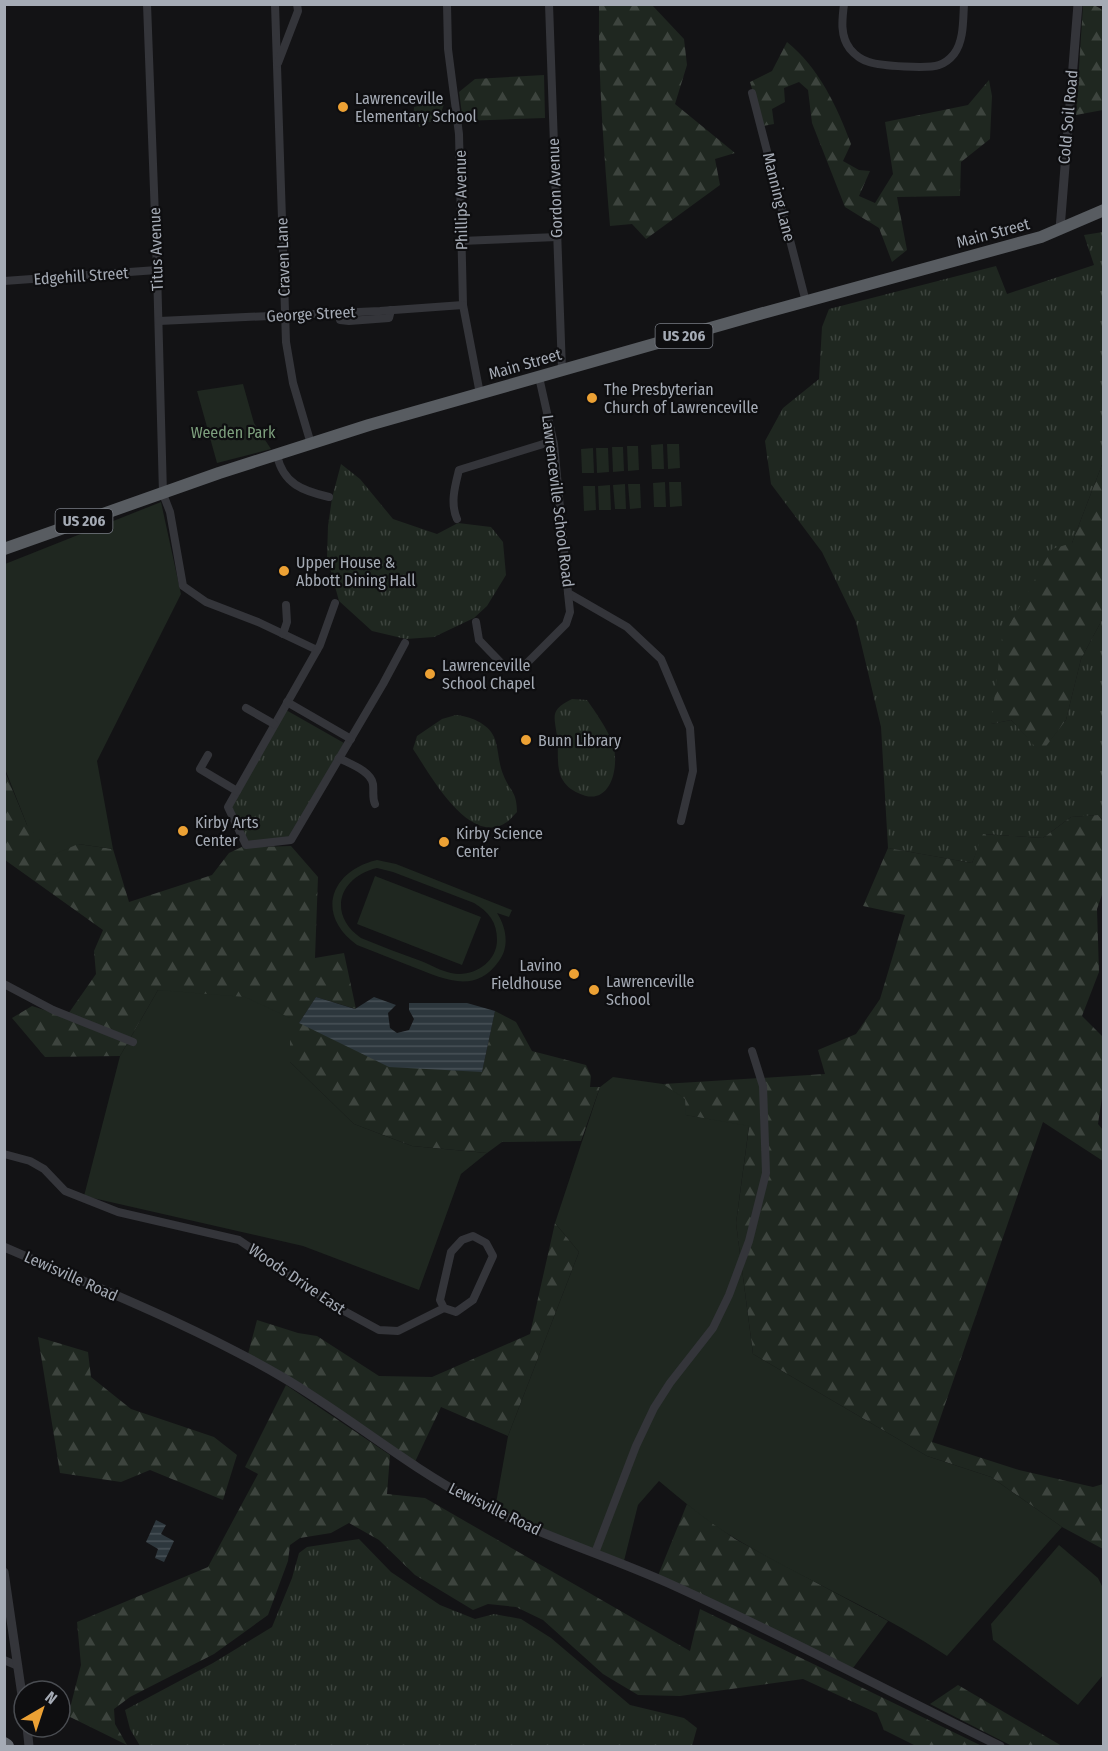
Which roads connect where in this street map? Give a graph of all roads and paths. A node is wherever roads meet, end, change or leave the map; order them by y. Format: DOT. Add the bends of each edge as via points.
graph roads {
  1 [pos="147,4"];
  2 [pos="297,4"];
  3 [pos="447,4"];
  4 [pos="549,4"];
  5 [pos="844,4"];
  6 [pos="964,4"];
  7 [pos="1078,4"];
  8 [pos="275,5"];
  9 [pos="277,68"];
  10 [pos="752,93"];
  11 [pos="1104,210"];
  12 [pos="1060,230"];
  13 [pos="557,237"];
  14 [pos="461,241"];
  15 [pos="158,270"];
  16 [pos="4,281"];
  17 [pos="806,302"];
  18 [pos="463,305"];
  19 [pos="285,315"];
  20 [pos="159,321"];
  21 [pos="562,370"];
  22 [pos="539,377"];
  23 [pos="480,394"];
  24 [pos="553,441"];
  25 [pos="311,444"];
  26 [pos="277,455"];
  27 [pos="163,494"];
  28 [pos="328,497"];
  29 [pos="457,519"];
  30 [pos="4,549"];
  31 [pos="568,593"];
  32 [pos="335,603"];
  33 [pos="286,605"];
  34 [pos="476,622"];
  35 [pos="283,634"];
  36 [pos="405,643"];
  37 [pos="317,650"];
  38 [pos="287,702"];
  39 [pos="246,708"];
  40 [pos="274,724"];
  41 [pos="351,739"];
  42 [pos="208,754"];
  43 [pos="339,758"];
  44 [pos="237,791"];
  45 [pos="375,804"];
  46 [pos="681,821"];
  47 [pos="4,984"];
  48 [pos="133,1042"];
  49 [pos="752,1052"];
  50 [pos="4,1154"];
  51 [pos="4,1247"];
  52 [pos="444,1308"];
  53 [pos="595,1553"];
  54 [pos="4,1572"];
  55 [pos="4,1660"];
  56 [pos="18,1666"];
  57 [pos="20,1679"];
  58 [pos="1000,1746"];
  1 -- 15 [label="street, Titus Avenue"];
  2 -- 9 [label="street, Craven Lane" via="298,11"];
  3 -- 14 [label="street, Phillips Avenue" via="448,49 459,134"];
  4 -- 13 [label="street, Gordon Avenue"];
  5 -- 6 [label="street" via="843,34 856,56 871,63 932,66 946,62 957,51"];
  7 -- 12 [label="street, Cold Soil Road"];
  8 -- 9 [label="street, Craven Lane"];
  9 -- 19 [label="street, Craven Lane"];
  10 -- 17 [label="street, Manning Lane"];
  11 -- 12 [label="highway, US 206"];
  12 -- 17 [label="highway, Main Street / US 206"];
  13 -- 14 [label="street"];
  13 -- 21 [label="street, Gordon Avenue"];
  14 -- 18 [label="street, Phillips Avenue"];
  15 -- 16 [label="street, Edgehill Street"];
  15 -- 20 [label="street, Titus Avenue"];
  17 -- 21 [label="highway, Main Street / US 206"];
  18 -- 19 [label="street, George Street"];
  18 -- 23 [label="street, Phillips Avenue"];
  19 -- 20 [label="street, George Street"];
  19 -- 25 [label="street, Craven Lane" via="292,381"];
  20 -- 27 [label="street, Titus Avenue"];
  21 -- 22 [label="highway, Main Street / US 206"];
  22 -- 23 [label="highway, Main Street / US 206"];
  22 -- 24 [label="street, Lawrenceville School Road"];
  23 -- 25 [label="highway, Main Street / US 206"];
  24 -- 29 [label="street" via="459,470 454,493"];
  24 -- 31 [label="street, Lawrenceville School Road"];
  25 -- 26 [label="highway, Main Street / US 206"];
  26 -- 27 [label="highway, Main Street / US 206"];
  26 -- 28 [label="street" via="284,474 302,490"];
  27 -- 30 [label="highway, Main Street / US 206"];
  27 -- 35 [label="street, Titus Avenue" via="170,512 183,586 206,602"];
  31 -- 34 [label="street" via="570,612 566,624 525,665 504,666 479,640"];
  31 -- 46 [label="street, Lawrenceville School Road" via="627,627 661,659 690,728 693,771"];
  32 -- 37 [label="street"];
  33 -- 35 [label="street"];
  35 -- 37 [label="street"];
  36 -- 41 [label="street"];
  37 -- 38 [label="street"];
  38 -- 40 [label="street"];
  38 -- 41 [label="street"];
  39 -- 40 [label="street"];
  40 -- 44 [label="street"];
  41 -- 43 [label="street"];
  42 -- 44 [label="street" via="200,769"];
  43 -- 44 [label="street" via="291,840 246,845 228,807"];
  43 -- 45 [label="street" via="369,775"];
  47 -- 48 [label="street" via="52,1011"];
  49 -- 53 [label="street" via="763,1086 766,1173 749,1241 713,1328 654,1408"];
  50 -- 52 [label="street, Woods Drive East" via="44,1169 65,1191 77,1197 118,1212 239,1240 334,1306 379,1330 398,1331"];
  51 -- 53 [label="street, Lewisville Road" via="214,1340 286,1379 473,1501"];
  52 -- 52 [label="street, Woods Drive East" via="456,1312 473,1300 492,1256 486,1244 473,1236 462,1240 451,1252 440,1300"];
  53 -- 58 [label="street, Lewisville Road" via="781,1636"];
  54 -- 56 [label="street"];
  55 -- 56 [label="street"];
  56 -- 57 [label="street"];
}
